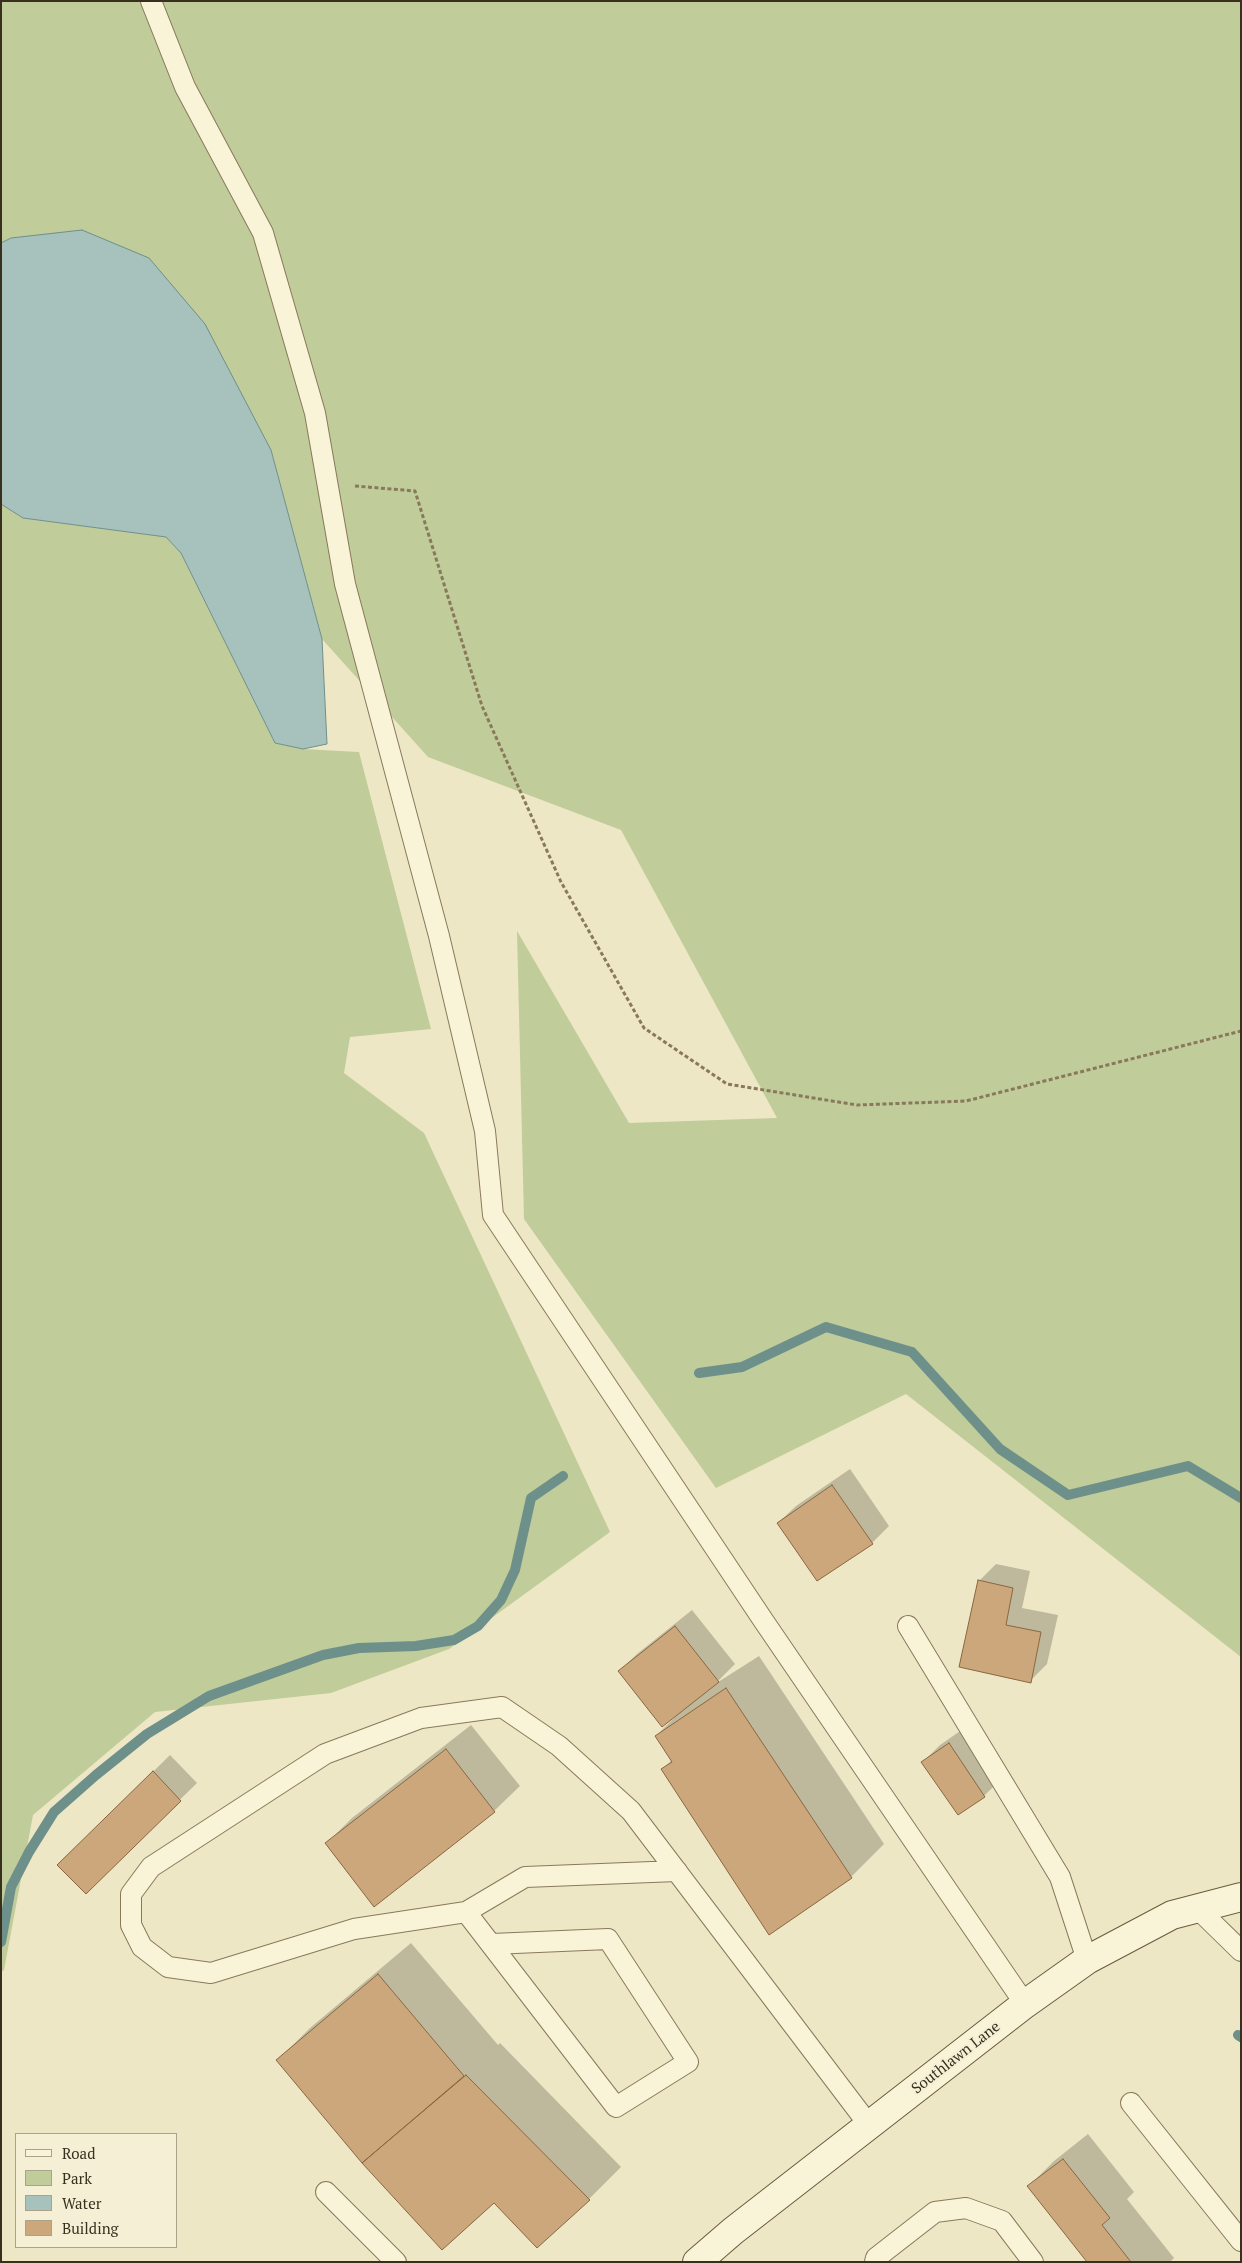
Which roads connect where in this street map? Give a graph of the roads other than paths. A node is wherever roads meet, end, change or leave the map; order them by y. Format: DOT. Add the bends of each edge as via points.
graph roads {
  1 [pos="150,1"];
  2 [pos="908,1626"];
  3 [pos="677,1872"];
  4 [pos="1241,1898"];
  5 [pos="1198,1910"];
  6 [pos="466,1912"];
  7 [pos="492,1944"];
  8 [pos="1241,1951"];
  9 [pos="1087,1960"];
  10 [pos="1025,2004"];
  11 [pos="1131,2103"];
  12 [pos="869,2125"];
  13 [pos="326,2192"];
  14 [pos="1241,2241"];
  15 [pos="396,2262"];
  16 [pos="697,2262"];
  17 [pos="875,2262"];
  18 [pos="1033,2262"];
  1 -- 10 [label="lane" via="185,87 263,233 315,413 345,584 439,936 485,1131 492,1215"];
  2 -- 9 [label="lane" via="1060,1877"];
  3 -- 6 [label="lane" via="525,1877"];
  3 -- 6 [label="lane" via="632,1811 560,1746 502,1707 421,1718 325,1754 151,1867 131,1894 131,1925 142,1947 168,1967 211,1973 354,1929"];
  3 -- 12 [label="lane"];
  4 -- 5 [label="street, Southlawn Lane"];
  5 -- 8 [label="lane"];
  5 -- 9 [label="street, Southlawn Lane" via="1172,1915"];
  6 -- 7 [label="lane"];
  7 -- 7 [label="lane" via="616,2107 688,2062 608,1939"];
  9 -- 10 [label="street, Southlawn Lane"];
  10 -- 12 [label="street, Southlawn Lane"];
  11 -- 14 [label="lane"];
  12 -- 16 [label="street, Southlawn Lane"];
  13 -- 15 [label="lane"];
  17 -- 18 [label="lane" via="935,2212 966,2208 1002,2221"];
}
